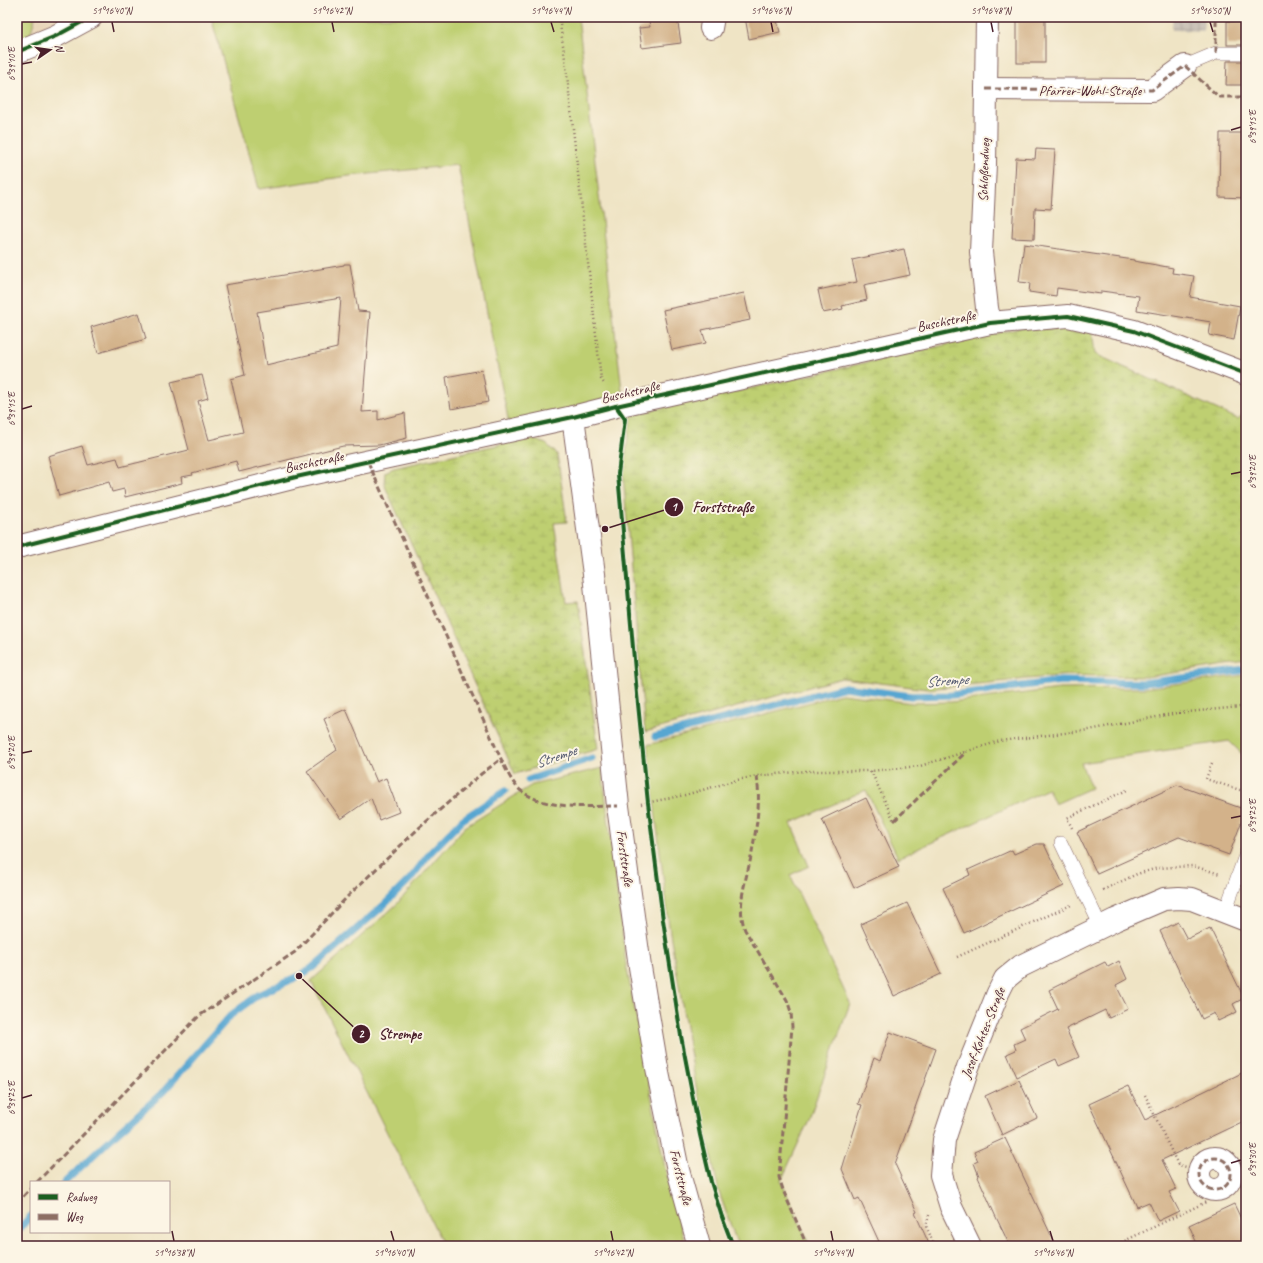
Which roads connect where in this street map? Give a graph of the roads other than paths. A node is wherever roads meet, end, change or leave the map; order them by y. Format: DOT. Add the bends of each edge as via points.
graph roads {
  1 [pos="91,17"];
  2 [pos="987,17"];
  3 [pos="17,52"];
  4 [pos="1246,53"];
  5 [pos="1186,66"];
  6 [pos="986,89"];
  7 [pos="990,323"];
  8 [pos="1246,374"];
  9 [pos="573,417"];
  10 [pos="17,547"];
  11 [pos="1061,843"];
  12 [pos="1246,853"];
  13 [pos="1226,912"];
  14 [pos="1246,920"];
  15 [pos="1108,924"];
  16 [pos="1210,1190"];
  17 [pos="699,1246"];
  18 [pos="970,1246"];
  1 -- 3 [label="street" via="56,36"];
  2 -- 6 [label="street, Schloßendweg"];
  4 -- 5 [label="lane" via="1216,53"];
  5 -- 6 [label="street, Pfarrer-Wohl-Straße" via="1152,90"];
  6 -- 7 [label="street, Schloßendweg" via="981,252"];
  7 -- 8 [label="street, Buschstraße" via="1068,316 1134,331"];
  7 -- 9 [label="street, Buschstraße"];
  9 -- 10 [label="street, Buschstraße" via="296,477"];
  9 -- 17 [label="street, Forststraße" via="618,806 640,967 678,1170"];
  11 -- 15 [label="lane"];
  12 -- 13 [label="lane"];
  13 -- 14 [label="street, Josef-Kohtes-Straße"];
  13 -- 15 [label="street, Josef-Kohtes-Straße" via="1192,899 1164,899"];
  15 -- 18 [label="street, Josef-Kohtes-Straße" via="1021,966 1005,980 998,993 968,1067 944,1140 941,1175 951,1207"];
  16 -- 16 [label="street" via="1200,1180 1199,1170 1203,1162 1213,1157 1223,1159 1230,1166 1232,1178 1225,1187"];
}
